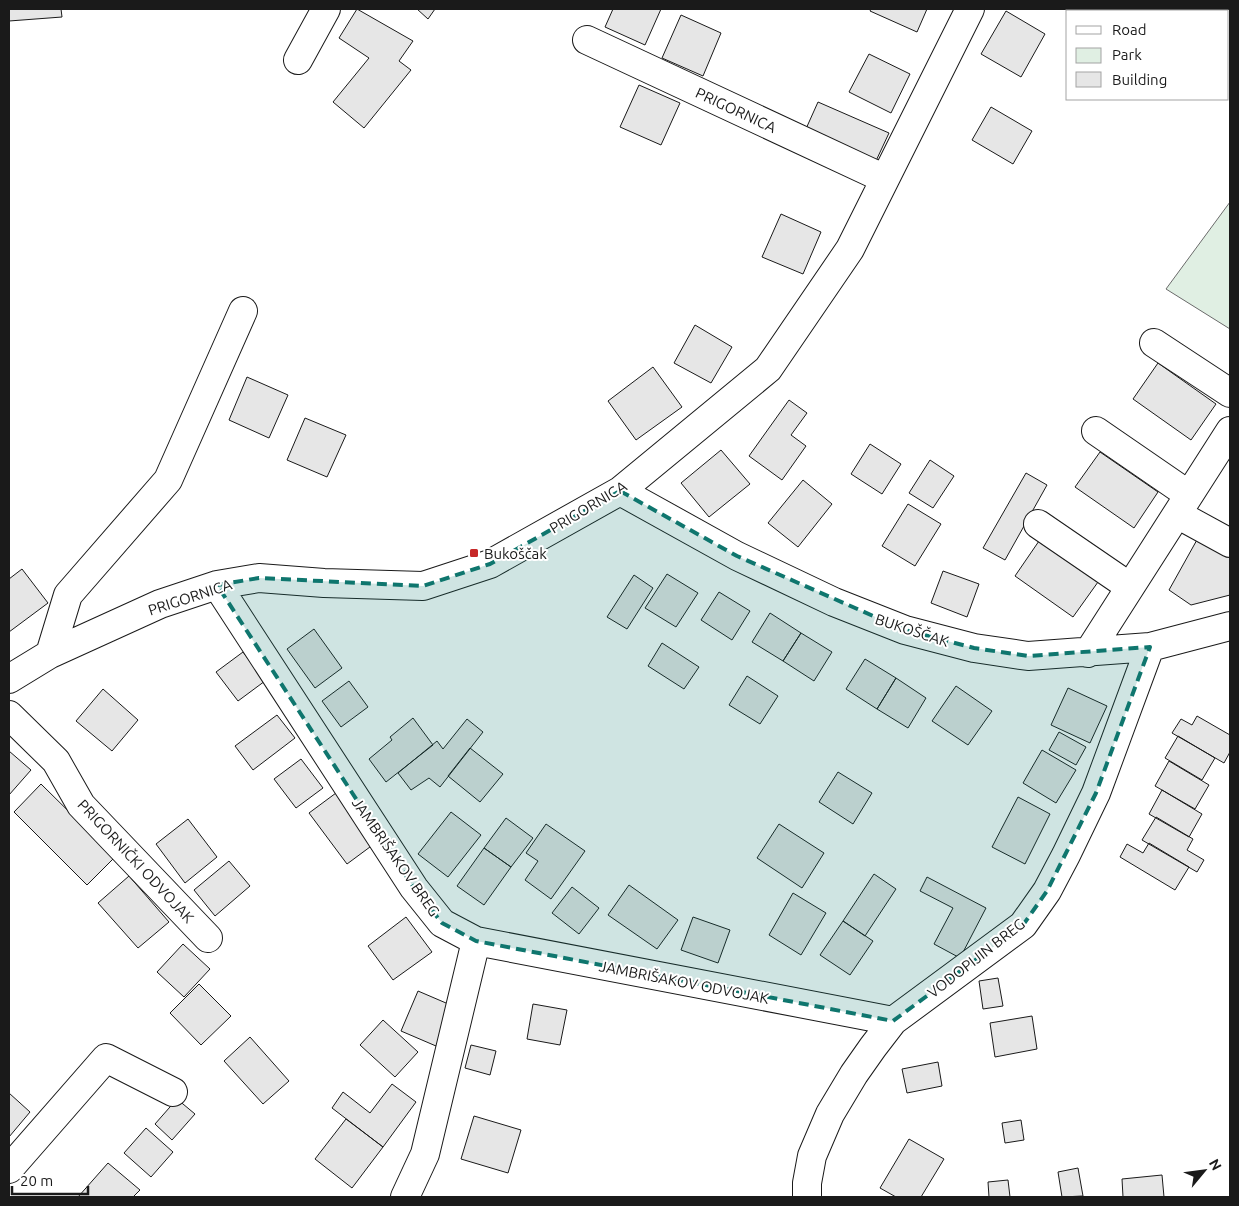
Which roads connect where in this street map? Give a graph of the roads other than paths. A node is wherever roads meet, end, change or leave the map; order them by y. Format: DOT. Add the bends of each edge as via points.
graph roads {
  1 [pos="326,9"];
  2 [pos="970,9"];
  3 [pos="587,40"];
  4 [pos="298,60"];
  5 [pos="885,179"];
  6 [pos="243,310"];
  7 [pos="1154,343"];
  8 [pos="1230,393"];
  9 [pos="1096,431"];
  10 [pos="1227,444"];
  11 [pos="620,491"];
  12 [pos="1183,505"];
  13 [pos="1038,524"];
  14 [pos="1230,544"];
  15 [pos="217,585"];
  16 [pos="1130,587"];
  17 [pos="1230,626"];
  18 [pos="1150,647"];
  19 [pos="1088,652"];
  20 [pos="50,654"];
  21 [pos="9,679"];
  22 [pos="9,715"];
  23 [pos="208,938"];
  24 [pos="476,941"];
  25 [pos="893,1021"];
  26 [pos="173,1092"];
  27 [pos="9,1169"];
  28 [pos="405,1197"];
  29 [pos="808,1197"];
  1 -- 4 [label="street"];
  2 -- 5 [label="street, PRIGORNICA"];
  3 -- 5 [label="street, PRIGORNICA"];
  5 -- 11 [label="street, PRIGORNICA" via="850,249 768,369"];
  6 -- 20 [label="street" via="168,480 68,595"];
  7 -- 8 [label="street"];
  9 -- 12 [label="street"];
  10 -- 12 [label="street"];
  11 -- 15 [label="street, PRIGORNICA" via="490,564 423,586 258,578"];
  11 -- 19 [label="street, BUKOŠČAK" via="737,556 834,602 905,630 974,648 1028,656"];
  12 -- 14 [label="street"];
  12 -- 16 [label="street"];
  13 -- 16 [label="street"];
  15 -- 20 [label="street, PRIGORNICA" via="160,604"];
  15 -- 24 [label="street, JAMBRIŠAKOV BREG" via="414,888 442,923"];
  16 -- 19 [label="street"];
  17 -- 18 [label="street, BUKOŠČAK"];
  18 -- 19 [label="street, BUKOŠČAK"];
  18 -- 25 [label="street, VODOPIJIN BREG" via="1096,793 1047,890 1023,925"];
  20 -- 21 [label="street, PRIGORNICA"];
  22 -- 23 [label="street, PRIGORNIČKI ODVOJAK" via="56,760 81,804"];
  24 -- 25 [label="street, JAMBRIŠAKOV ODVOJAK"];
  24 -- 28 [label="street" via="425,1154"];
  25 -- 29 [label="street, VODOPIJIN BREG" via="854,1074 830,1114 812,1156"];
  26 -- 27 [label="street" via="106,1058"];
}
